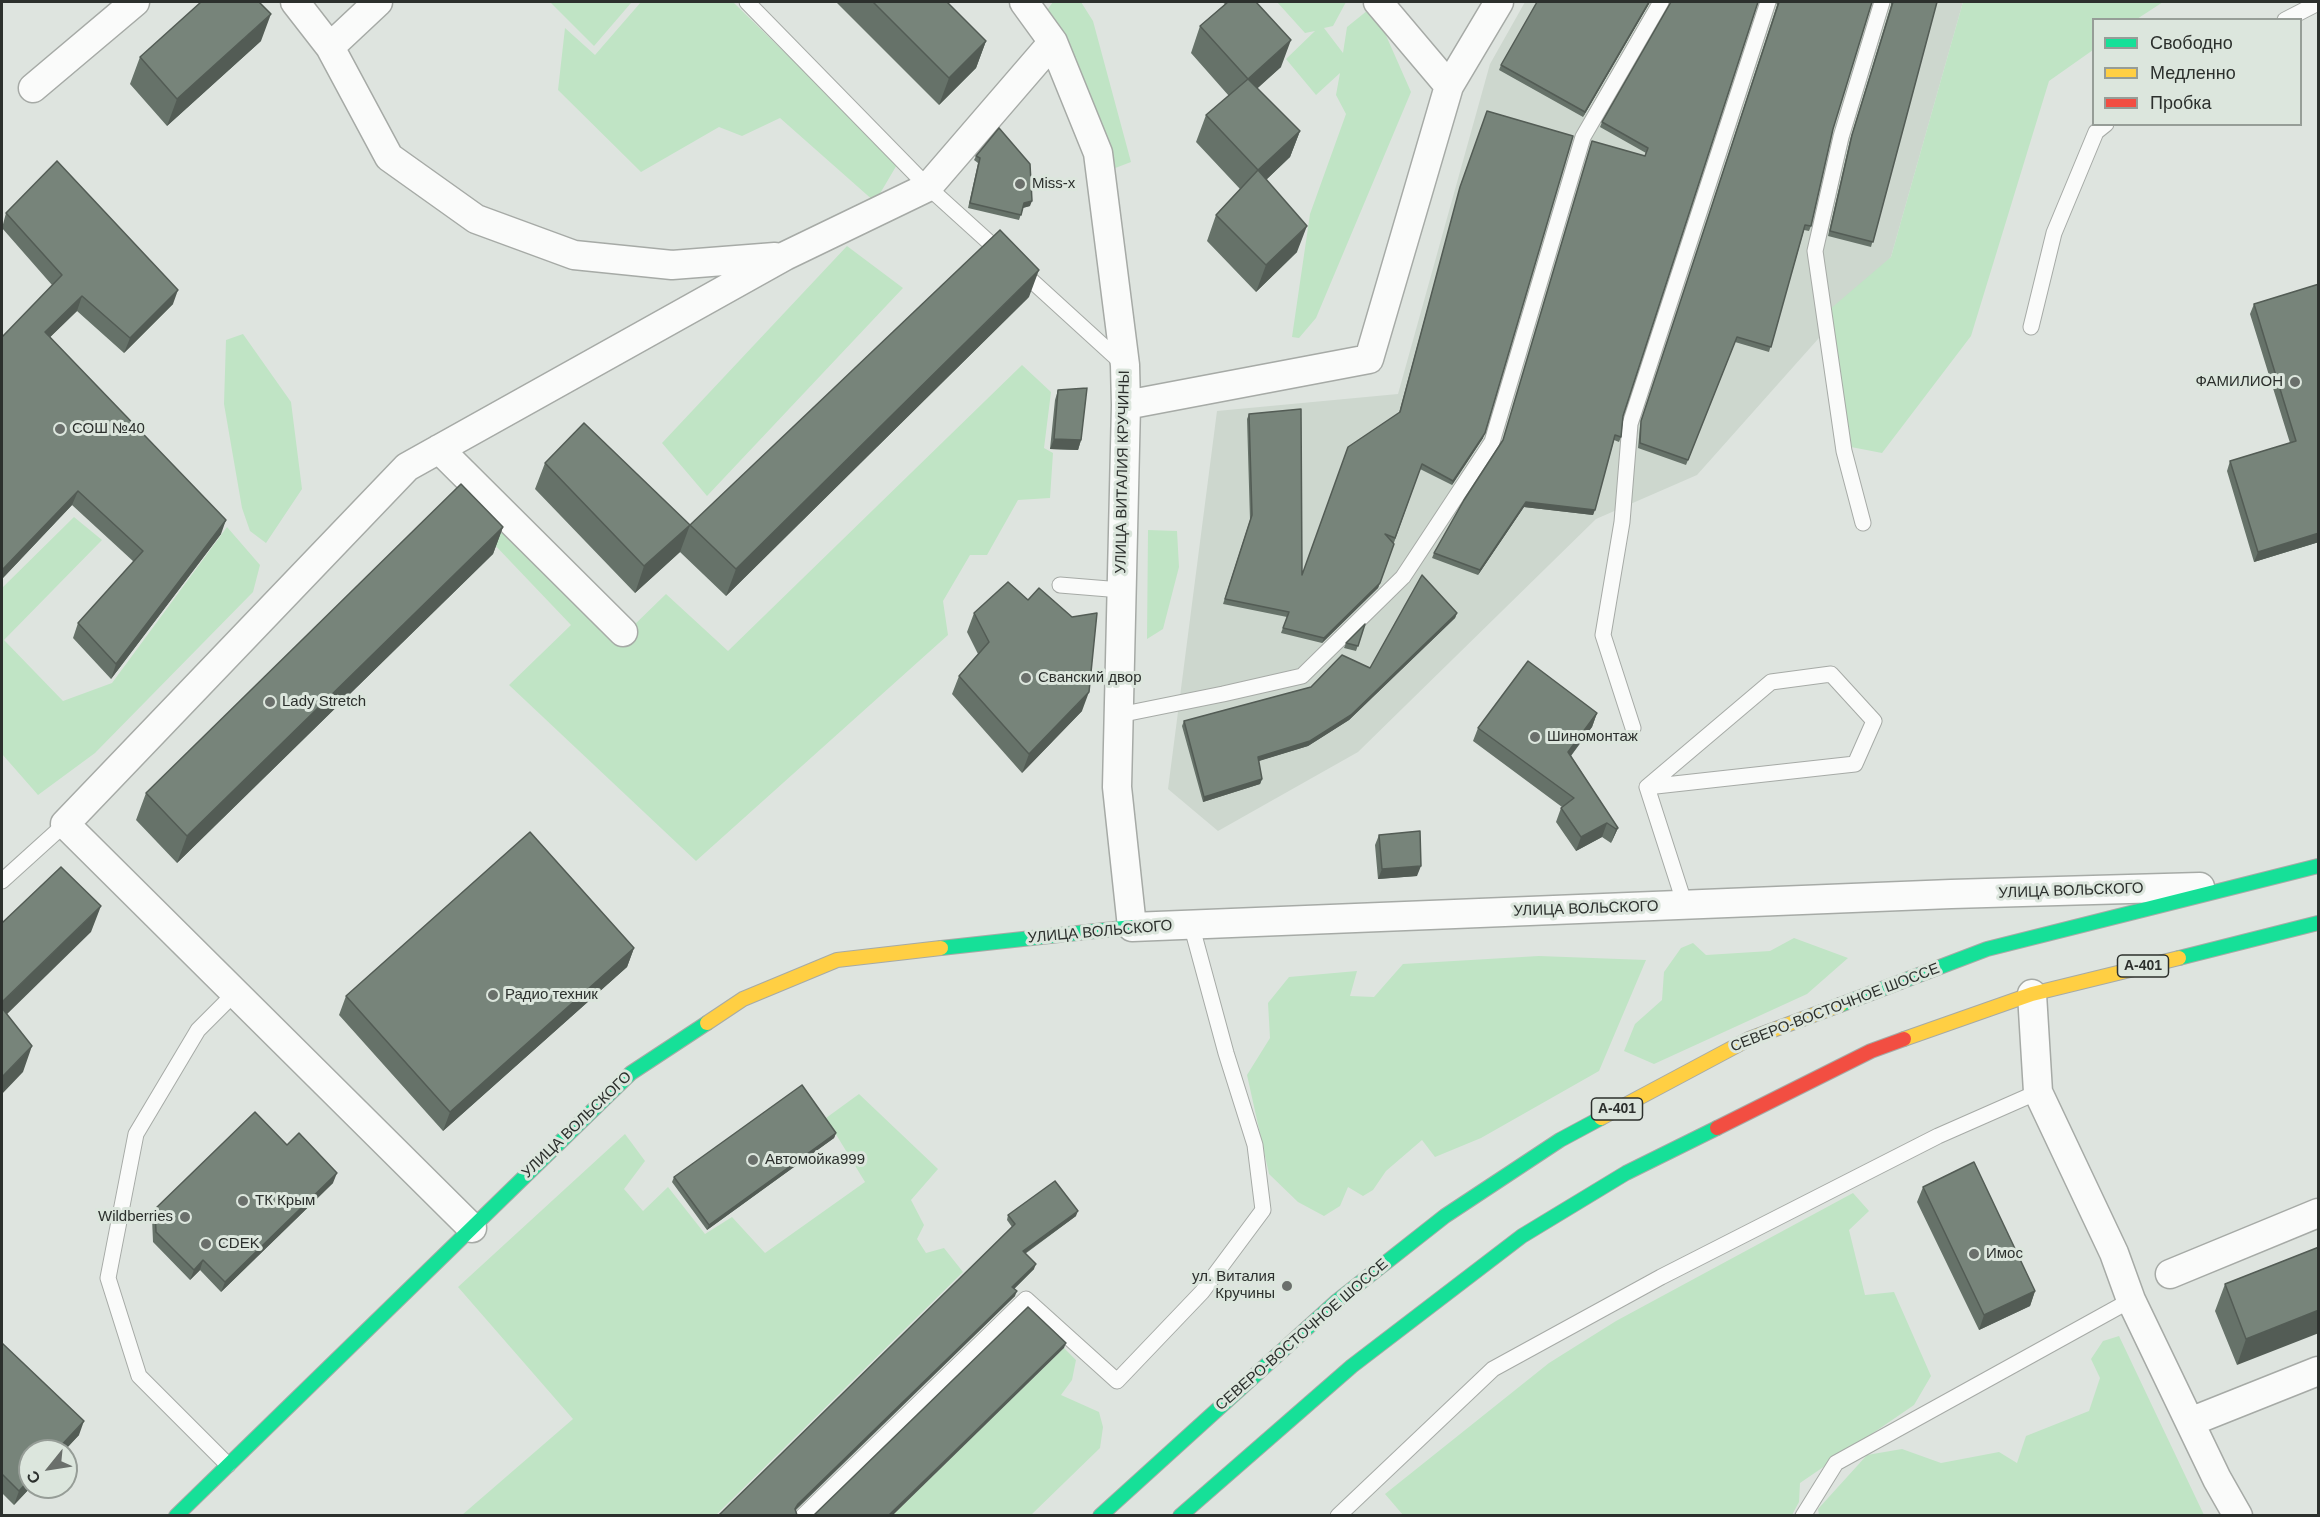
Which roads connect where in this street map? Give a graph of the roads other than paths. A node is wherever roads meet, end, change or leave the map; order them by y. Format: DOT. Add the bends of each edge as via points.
graph roads {
  1 [pos="135,2"];
  2 [pos="295,2"];
  3 [pos="378,2"];
  4 [pos="747,2"];
  5 [pos="1024,2"];
  6 [pos="1377,2"];
  7 [pos="1498,2"];
  8 [pos="1661,2"];
  9 [pos="1768,2"];
  10 [pos="1882,2"];
  11 [pos="2319,3"];
  12 [pos="2289,18"];
  13 [pos="1053,42"];
  14 [pos="330,47"];
  15 [pos="1449,86"];
  16 [pos="33,88"];
  17 [pos="2104,126"];
  18 [pos="928,187"];
  19 [pos="785,256"];
  20 [pos="2031,327"];
  21 [pos="1125,365"];
  22 [pos="1126,405"];
  23 [pos="439,449"];
  24 [pos="1863,523"];
  25 [pos="1060,585"];
  26 [pos="1121,590"];
  27 [pos="623,632"];
  28 [pos="1119,715"];
  29 [pos="1634,728"];
  30 [pos="1647,787"];
  31 [pos="65,824"];
  32 [pos="2319,866"];
  33 [pos="2,881"];
  34 [pos="2235,885"];
  35 [pos="1685,905"];
  36 [pos="2319,923"];
  37 [pos="1191,924"];
  38 [pos="1132,927"];
  39 [pos="234,993"];
  40 [pos="2032,994"];
  41 [pos="2038,1092"];
  42 [pos="2319,1213"];
  43 [pos="472,1228"];
  44 [pos="2170,1274"];
  45 [pos="2132,1300"];
  46 [pos="2319,1371"];
  47 [pos="2190,1422"];
  48 [pos="228,1465"];
  49 [pos="176,1515"];
  50 [pos="803,1515"];
  51 [pos="1100,1515"];
  52 [pos="1180,1515"];
  53 [pos="1338,1515"];
  54 [pos="1803,1515"];
  55 [pos="2238,1515"];
  1 -- 16 [label="street"];
  2 -- 14 [label="street"];
  3 -- 14 [label="street"];
  4 -- 18 [label="lane"];
  5 -- 13 [label="street, УЛИЦА ВИТАЛИЯ КРУЧИНЫ"];
  6 -- 15 [label="street"];
  7 -- 15 [label="street"];
  8 -- 28 [label="lane" via="1583,137 1492,442 1403,577 1302,676"];
  9 -- 29 [label="lane" via="1630,424 1622,522 1603,635"];
  10 -- 24 [label="lane" via="1841,137 1815,252 1844,451"];
  11 -- 12 [label="lane"];
  13 -- 18 [label="street"];
  13 -- 21 [label="street, УЛИЦА ВИТАЛИЯ КРУЧИНЫ" via="1098,153"];
  14 -- 19 [label="street" via="389,157 476,219 574,255 672,265"];
  15 -- 22 [label="street" via="1369,359"];
  17 -- 20 [label="lane" via="2096,132 2054,233"];
  18 -- 19 [label="street"];
  18 -- 21 [label="lane"];
  19 -- 23 [label="street"];
  21 -- 22 [label="street, УЛИЦА ВИТАЛИЯ КРУЧИНЫ"];
  22 -- 26 [label="street, УЛИЦА ВИТАЛИЯ КРУЧИНЫ"];
  23 -- 27 [label="street"];
  23 -- 31 [label="street" via="407,467"];
  25 -- 26 [label="lane"];
  26 -- 28 [label="street, УЛИЦА ВИТАЛИЯ КРУЧИНЫ"];
  28 -- 38 [label="street, УЛИЦА ВИТАЛИЯ КРУЧИНЫ" via="1117,788"];
  30 -- 30 [label="lane" via="1771,682 1831,674 1874,721 1855,764"];
  30 -- 35 [label="lane"];
  31 -- 33 [label="lane"];
  31 -- 39 [label="street"];
  32 -- 34 [label="main road, СЕВЕРО-ВОСТОЧНОЕ ШОССЕ / А-401"];
  34 -- 35 [label="street, УЛИЦА ВОЛЬСКОГО"];
  34 -- 51 [label="main road, СЕВЕРО-ВОСТОЧНОЕ ШОССЕ / А-401" via="1987,950 1770,1031 1560,1140 1445,1216 1337,1301"];
  35 -- 37 [label="street, УЛИЦА ВОЛЬСКОГО"];
  36 -- 40 [label="main road, А-401"];
  37 -- 38 [label="street, УЛИЦА ВОЛЬСКОГО"];
  37 -- 50 [label="lane" via="1255,1145 1263,1210 1202,1292 1117,1381 1026,1299"];
  38 -- 43 [label="main road, УЛИЦА ВОЛЬСКОГО" via="837,960 743,999 631,1073"];
  39 -- 43 [label="street"];
  39 -- 48 [label="lane" via="198,1030 136,1134 108,1278 139,1376"];
  40 -- 41 [label="street"];
  40 -- 52 [label="main road, А-401" via="1871,1051 1626,1173 1522,1236 1352,1366"];
  41 -- 45 [label="street"];
  41 -- 53 [label="lane" via="1938,1136 1661,1277 1493,1370"];
  42 -- 44 [label="street"];
  43 -- 48 [label="main road, УЛИЦА ВОЛЬСКОГО"];
  45 -- 47 [label="street"];
  45 -- 54 [label="lane" via="1836,1463"];
  46 -- 47 [label="street"];
  47 -- 55 [label="street"];
  48 -- 49 [label="main road, УЛИЦА ВОЛЬСКОГО"];
}
